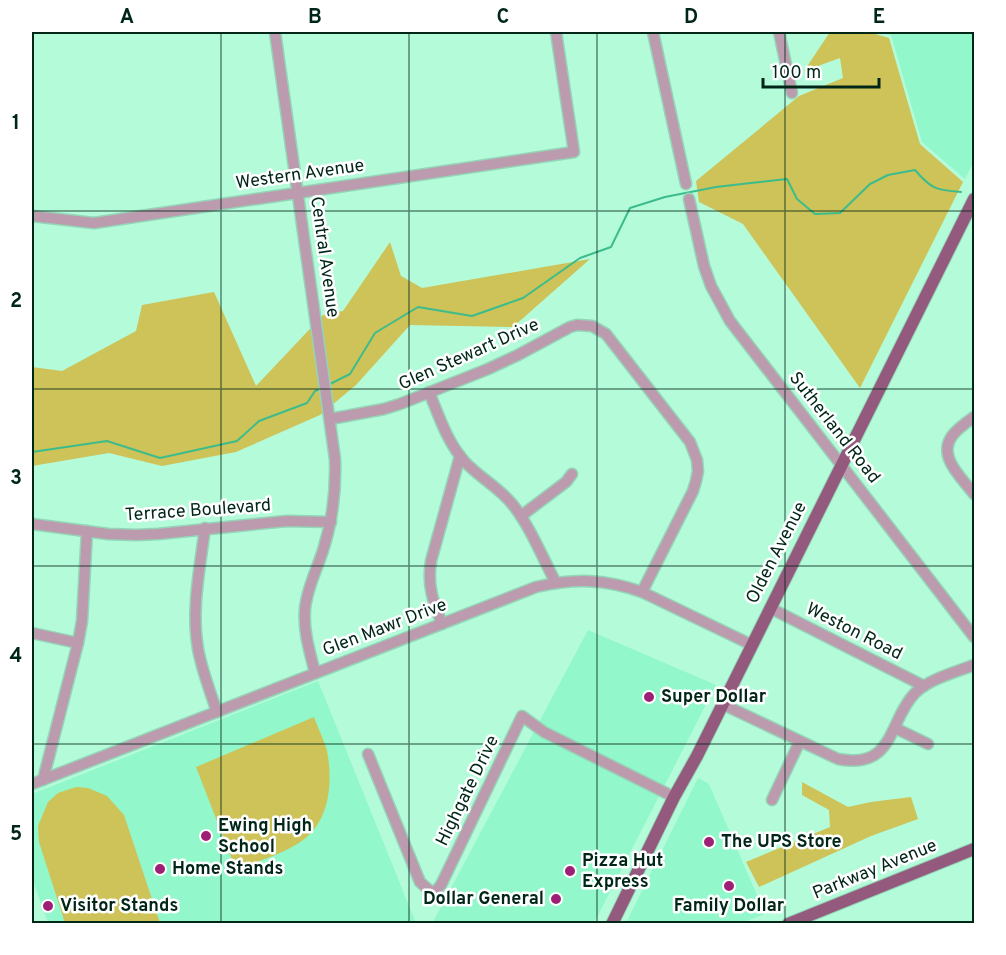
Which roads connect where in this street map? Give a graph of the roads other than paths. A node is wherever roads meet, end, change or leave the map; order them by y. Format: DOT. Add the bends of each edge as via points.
graph roads {
  1 [pos="275,32"];
  2 [pos="556,32"];
  3 [pos="653,32"];
  4 [pos="779,32"];
  5 [pos="792,93"];
  6 [pos="686,184"];
  7 [pos="298,192"];
  8 [pos="975,199"];
  9 [pos="689,200"];
  10 [pos="32,216"];
  11 [pos="429,392"];
  12 [pos="975,417"];
  13 [pos="330,419"];
  14 [pos="460,456"];
  15 [pos="842,465"];
  16 [pos="572,474"];
  17 [pos="975,494"];
  18 [pos="521,516"];
  19 [pos="331,522"];
  20 [pos="32,524"];
  21 [pos="205,528"];
  22 [pos="87,531"];
  23 [pos="556,582"];
  24 [pos="642,592"];
  25 [pos="770,608"];
  26 [pos="442,624"];
  27 [pos="32,633"];
  28 [pos="975,637"];
  29 [pos="78,643"];
  30 [pos="752,645"];
  31 [pos="975,665"];
  32 [pos="315,673"];
  33 [pos="924,686"];
  34 [pos="722,704"];
  35 [pos="217,712"];
  36 [pos="895,728"];
  37 [pos="800,741"];
  38 [pos="928,744"];
  39 [pos="368,754"];
  40 [pos="44,780"];
  41 [pos="32,784"];
  42 [pos="674,797"];
  43 [pos="772,800"];
  44 [pos="975,849"];
  45 [pos="612,924"];
  46 [pos="788,924"];
  1 -- 7 [label="street, Central Avenue"];
  2 -- 7 [label="street, Western Avenue" via="574,152"];
  3 -- 6 [label="street"];
  4 -- 5 [label="street"];
  7 -- 10 [label="street, Western Avenue" via="94,223"];
  7 -- 13 [label="street, Central Avenue"];
  8 -- 15 [label="main road, Olden Avenue"];
  9 -- 15 [label="street, Sutherland Road" via="711,286 730,321"];
  11 -- 13 [label="street, Glen Stewart Drive" via="384,409"];
  11 -- 14 [label="street"];
  11 -- 24 [label="street, Glen Stewart Drive" via="488,369 570,327 592,326 606,334 690,442 697,460 693,491"];
  12 -- 17 [label="street" via="956,431 947,450 950,463"];
  13 -- 19 [label="street, Central Avenue" via="336,483"];
  14 -- 18 [label="street" via="502,493"];
  14 -- 26 [label="street" via="429,574 431,597"];
  15 -- 25 [label="main road, Olden Avenue"];
  15 -- 28 [label="street, Sutherland Road"];
  16 -- 18 [label="street"];
  18 -- 23 [label="street"];
  19 -- 21 [label="street, Terrace Boulevard" via="287,521"];
  19 -- 32 [label="street, Central Avenue" via="305,609"];
  20 -- 22 [label="street, Terrace Boulevard"];
  21 -- 22 [label="street, Terrace Boulevard" via="136,535"];
  21 -- 35 [label="street" via="196,597 196,632"];
  22 -- 29 [label="street"];
  23 -- 24 [label="street, Glen Mawr Drive" via="594,580"];
  23 -- 26 [label="street, Glen Mawr Drive"];
  24 -- 30 [label="street, Glen Mawr Drive"];
  25 -- 30 [label="main road, Olden Avenue"];
  25 -- 33 [label="street, Weston Road"];
  26 -- 32 [label="street, Glen Mawr Drive"];
  27 -- 29 [label="street"];
  29 -- 40 [label="street"];
  30 -- 34 [label="main road, Olden Avenue"];
  31 -- 33 [label="street"];
  32 -- 35 [label="street, Glen Mawr Drive"];
  33 -- 36 [label="street" via="909,701"];
  34 -- 37 [label="street"];
  34 -- 42 [label="main road, Olden Avenue"];
  35 -- 40 [label="street, Glen Mawr Drive"];
  36 -- 37 [label="street" via="881,750 858,761 838,759"];
  36 -- 38 [label="street"];
  37 -- 43 [label="street"];
  39 -- 42 [label="street, Highgate Drive" via="420,882 435,892 522,716 544,732"];
  40 -- 41 [label="street, Glen Mawr Drive"];
  42 -- 45 [label="main road, Olden Avenue"];
  44 -- 46 [label="main road, Parkway Avenue"];
}
